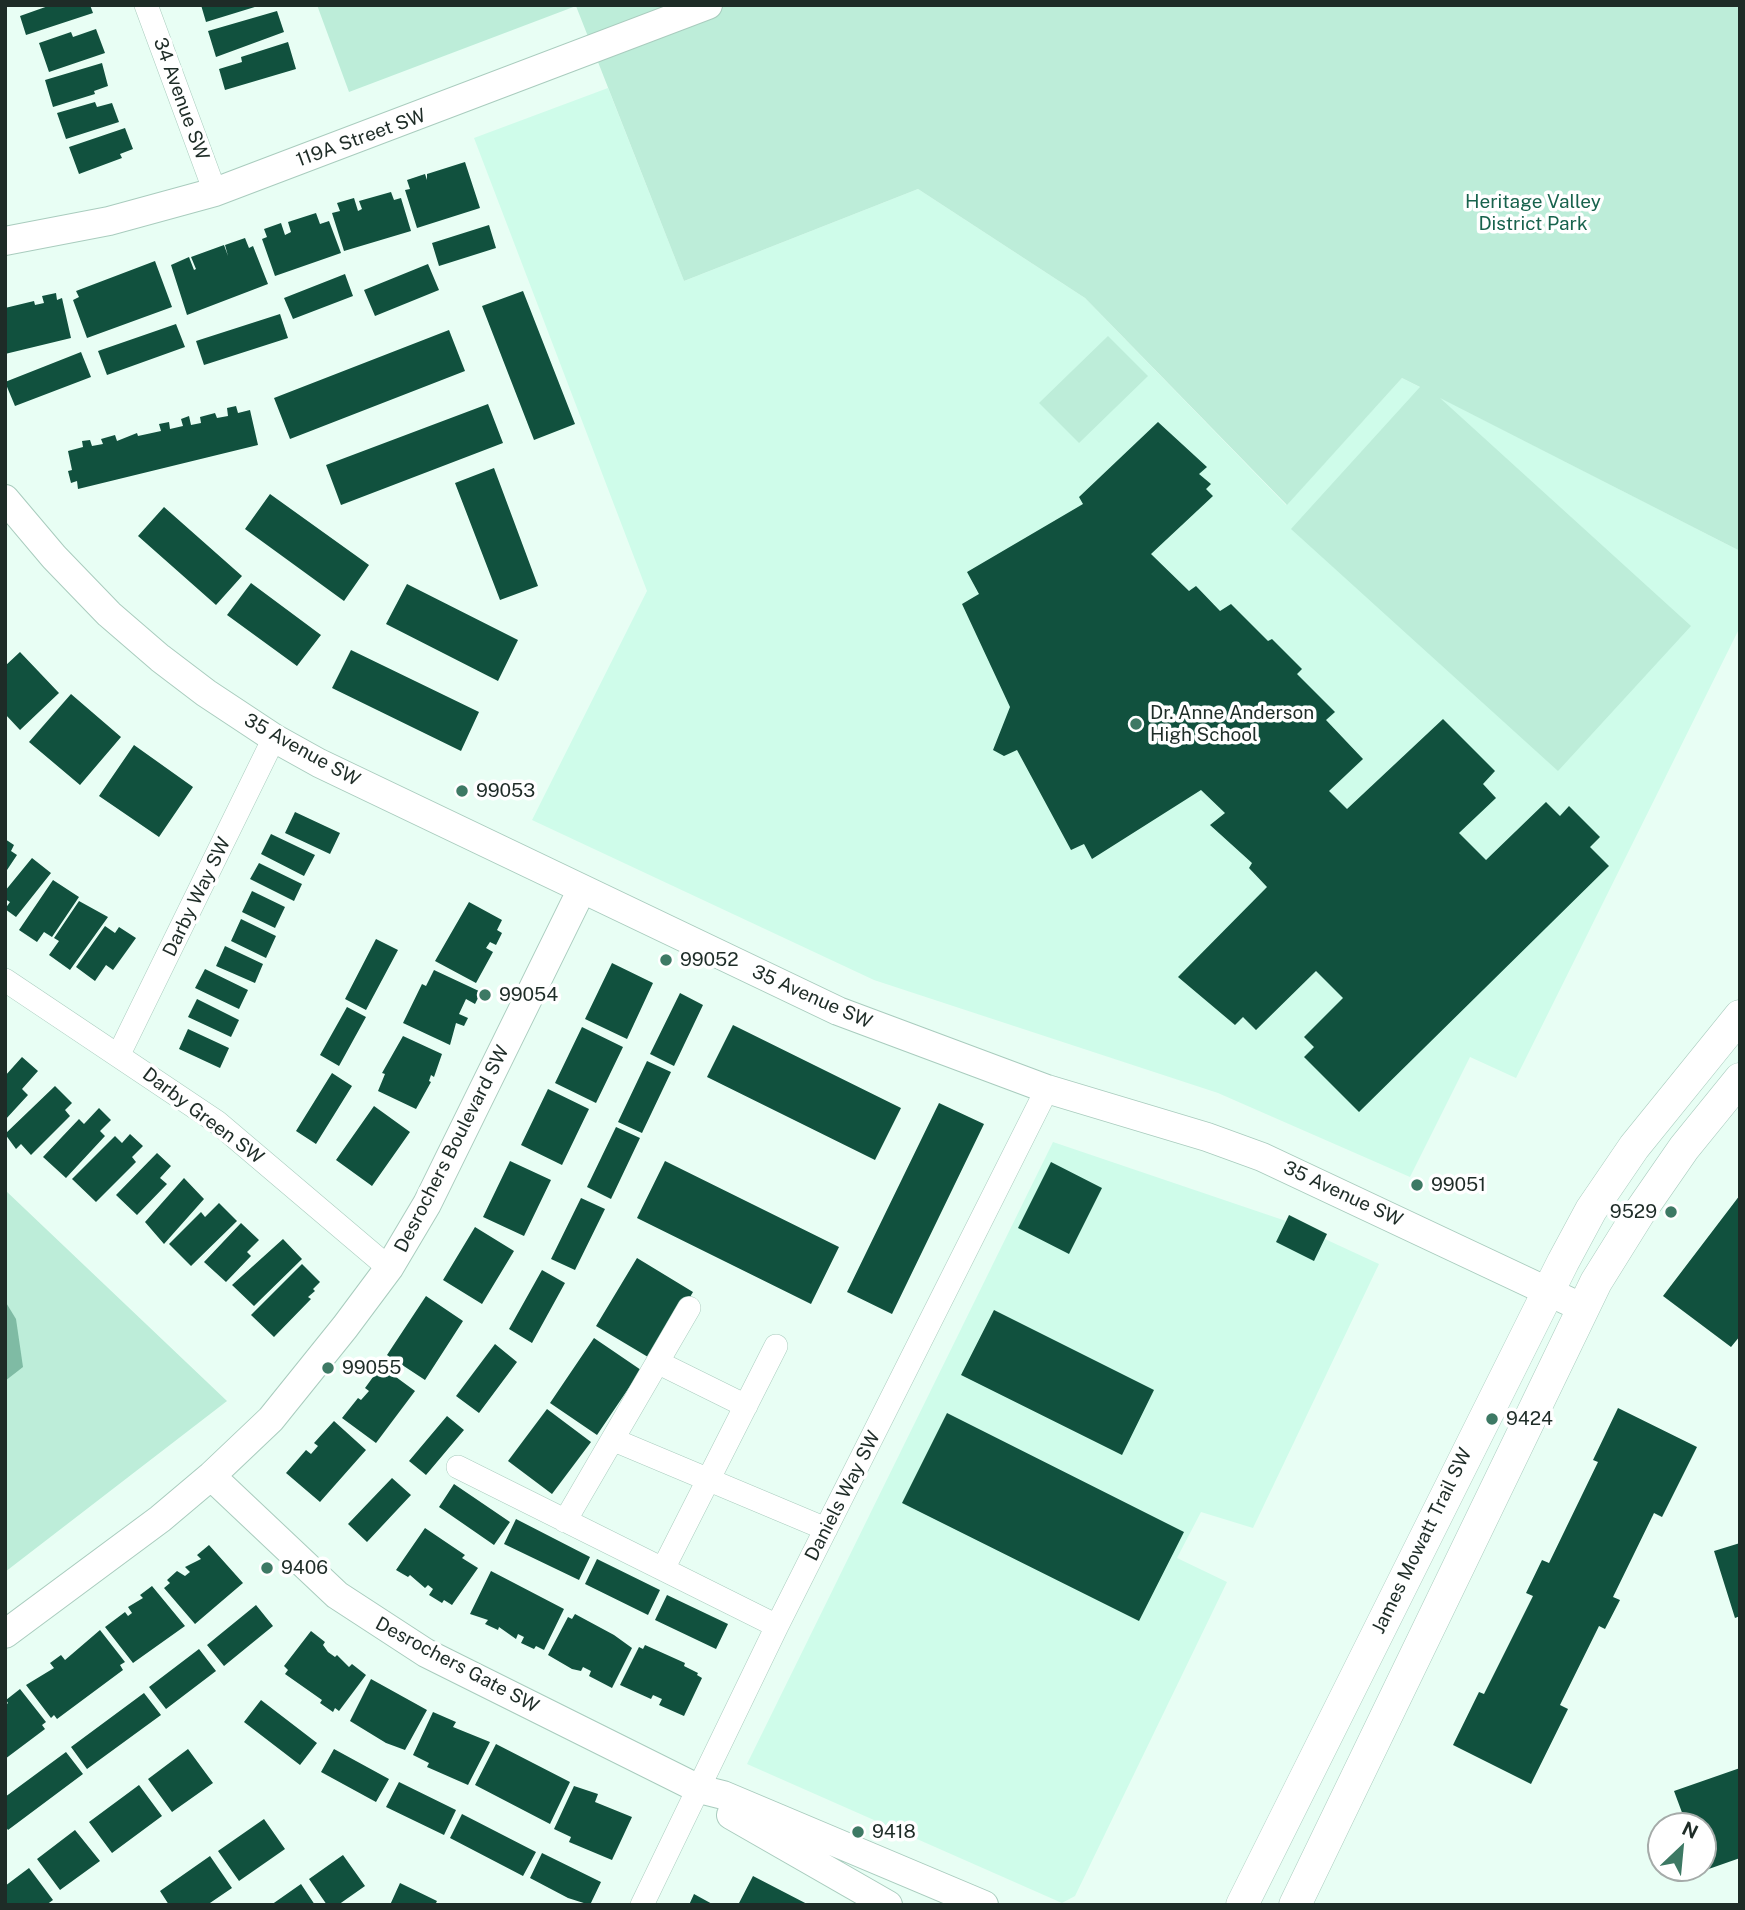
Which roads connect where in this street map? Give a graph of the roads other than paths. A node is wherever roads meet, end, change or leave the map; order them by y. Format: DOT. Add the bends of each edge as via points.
graph roads {
  1 [pos="146,5"];
  2 [pos="708,5"];
  3 [pos="215,192"];
  4 [pos="5,241"];
  5 [pos="5,499"];
  6 [pos="274,738"];
  7 [pos="582,888"];
  8 [pos="5,980"];
  9 [pos="1740,1016"];
  10 [pos="119,1054"];
  11 [pos="1740,1079"];
  12 [pos="1047,1089"];
  13 [pos="389,1268"];
  14 [pos="1547,1290"];
  15 [pos="689,1308"];
  16 [pos="1583,1308"];
  17 [pos="776,1346"];
  18 [pos="659,1363"];
  19 [pos="746,1406"];
  20 [pos="614,1440"];
  21 [pos="458,1467"];
  22 [pos="211,1476"];
  23 [pos="708,1481"];
  24 [pos="565,1521"];
  25 [pos="826,1529"];
  26 [pos="663,1569"];
  27 [pos="777,1626"];
  28 [pos="5,1634"];
  29 [pos="699,1789"];
  30 [pos="642,1905"];
  31 [pos="888,1905"];
  32 [pos="984,1905"];
  33 [pos="1242,1905"];
  34 [pos="1295,1905"];
  1 -- 3 [label="street, 34 Avenue SW"];
  2 -- 3 [label="street, 119A Street SW"];
  3 -- 4 [label="street, 119A Street SW" via="109,221"];
  5 -- 6 [label="street, 35 Avenue SW" via="109,614 206,693"];
  6 -- 7 [label="street, 35 Avenue SW"];
  6 -- 10 [label="street, Darby Way SW"];
  7 -- 12 [label="street, 35 Avenue SW" via="838,1011"];
  7 -- 13 [label="street, Desrochers Boulevard SW" via="451,1157"];
  8 -- 10 [label="street, Darby Green SW"];
  9 -- 14 [label="main road, James Mowatt Trail SW" via="1634,1147 1591,1210"];
  10 -- 13 [label="street, Darby Green SW" via="217,1122"];
  11 -- 16 [label="main road" via="1639,1213"];
  12 -- 14 [label="street, 35 Avenue SW" via="1262,1157"];
  12 -- 25 [label="street, Daniels Way SW"];
  13 -- 22 [label="street, Desrochers Boulevard SW" via="271,1419"];
  14 -- 16 [label="street, 35 Avenue SW"];
  14 -- 33 [label="main road, James Mowatt Trail SW"];
  15 -- 18 [label="street"];
  16 -- 34 [label="main road"];
  17 -- 19 [label="street"];
  18 -- 19 [label="street"];
  18 -- 20 [label="street"];
  19 -- 23 [label="street"];
  20 -- 23 [label="street"];
  20 -- 24 [label="street"];
  21 -- 24 [label="street"];
  22 -- 28 [label="street, Desrochers Boulevard SW"];
  22 -- 29 [label="street, Desrochers Gate SW" via="303,1567 380,1626"];
  23 -- 25 [label="street"];
  23 -- 26 [label="street"];
  24 -- 26 [label="street"];
  25 -- 27 [label="street, Daniels Way SW"];
  26 -- 27 [label="street"];
  27 -- 29 [label="street, Daniels Way SW"];
  29 -- 30 [label="street, Daniels Way SW"];
  29 -- 31 [label="street, Desrochers Gate SW" via="717,1807"];
  29 -- 32 [label="street, Desrochers Gate SW"];
}
